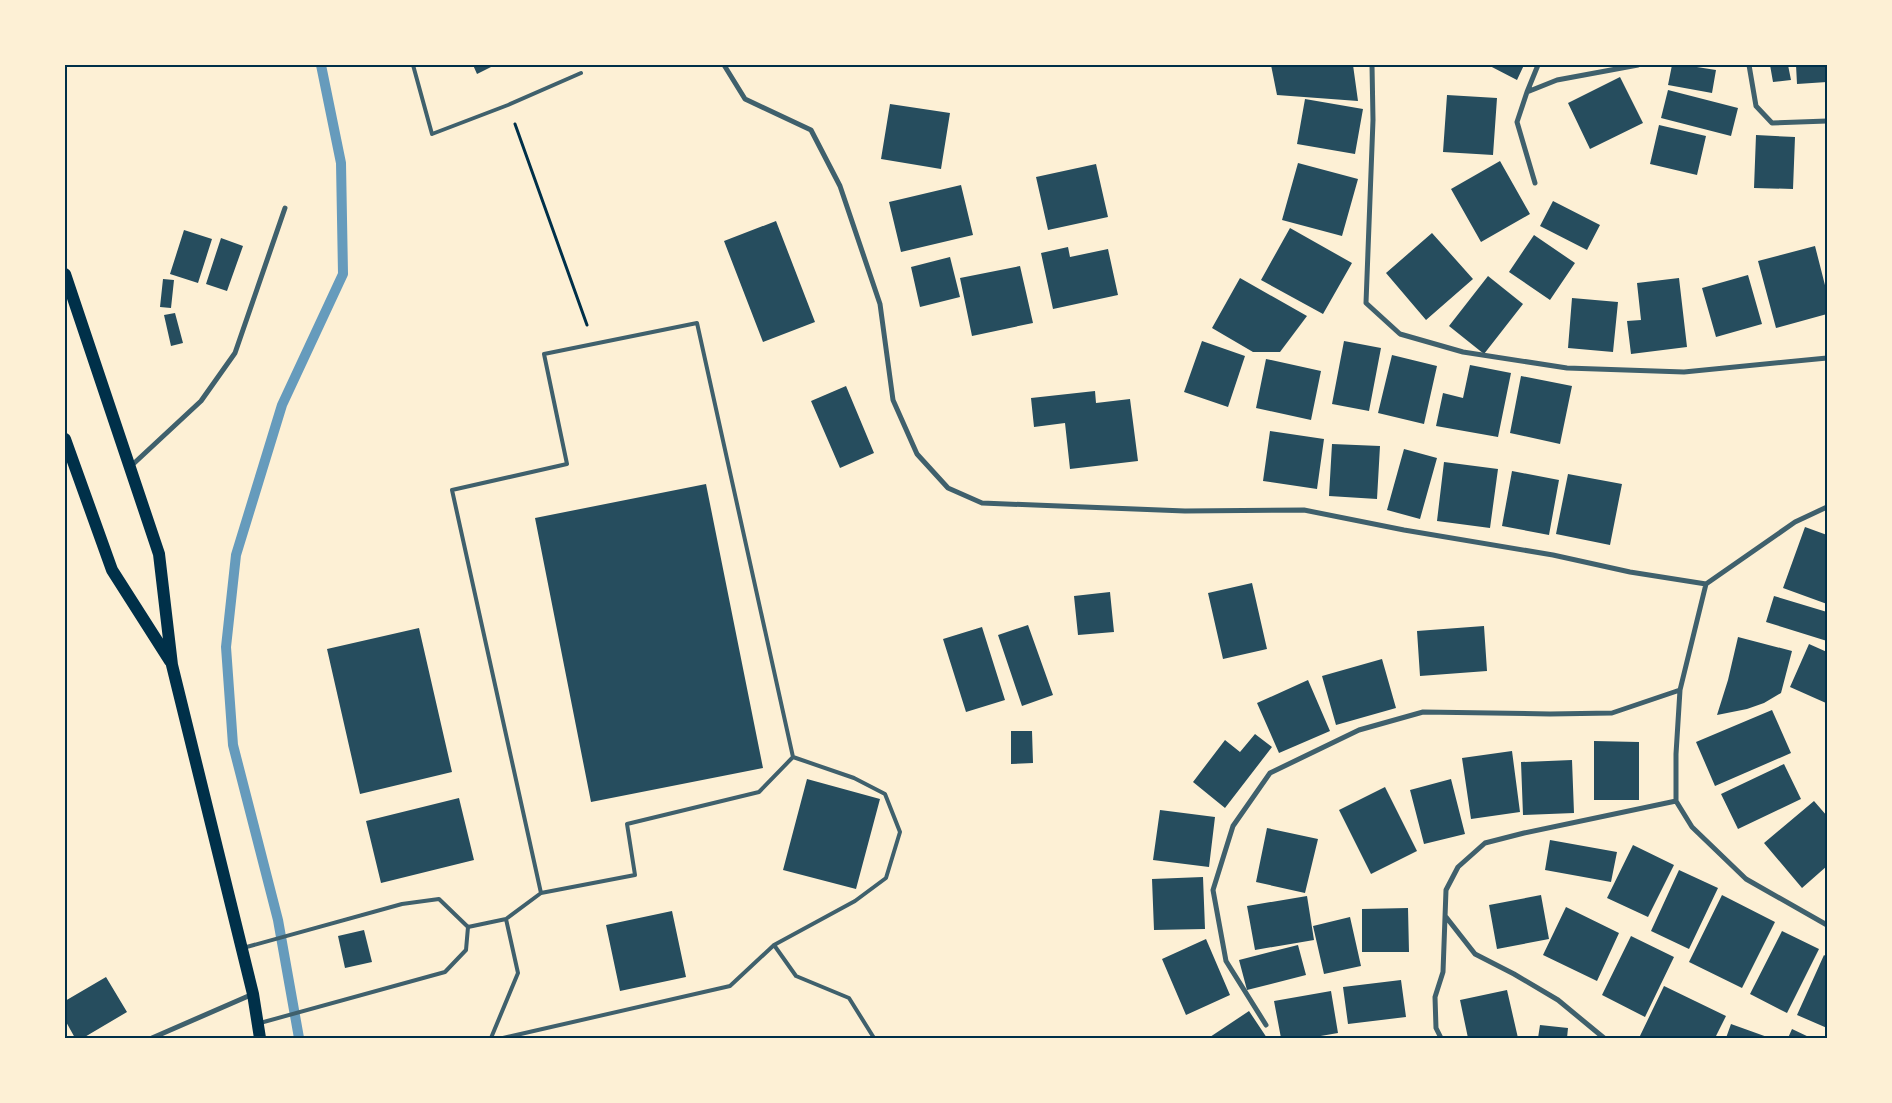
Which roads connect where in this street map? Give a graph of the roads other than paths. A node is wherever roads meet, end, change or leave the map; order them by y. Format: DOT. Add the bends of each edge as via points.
graph roads {
  1 [pos="413,65"];
  2 [pos="724,65"];
  3 [pos="1372,65"];
  4 [pos="1538,65"];
  5 [pos="1638,65"];
  6 [pos="1749,65"];
  7 [pos="581,73"];
  8 [pos="1527,92"];
  9 [pos="1827,121"];
  10 [pos="1535,184"];
  11 [pos="285,208"];
  12 [pos="65,274"];
  13 [pos="1827,358"];
  14 [pos="65,439"];
  15 [pos="130,467"];
  16 [pos="1827,507"];
  17 [pos="1706,584"];
  18 [pos="172,665"];
  19 [pos="1680,690"];
  20 [pos="793,756"];
  21 [pos="1676,800"];
  22 [pos="541,892"];
  23 [pos="1445,916"];
  24 [pos="506,919"];
  25 [pos="1827,926"];
  26 [pos="468,927"];
  27 [pos="774,944"];
  28 [pos="242,948"];
  29 [pos="253,994"];
  30 [pos="258,1024"];
  31 [pos="1266,1025"];
  32 [pos="152,1038"];
  33 [pos="260,1038"];
  34 [pos="491,1038"];
  35 [pos="503,1038"];
  36 [pos="874,1038"];
  37 [pos="1441,1038"];
  38 [pos="1604,1038"];
  1 -- 7 [label="lane" via="432,134"];
  2 -- 17 [label="street" via="745,99 811,130 840,186 880,304 893,400 917,454 948,488 982,503 1185,511 1304,510"];
  3 -- 13 [label="street" via="1366,303 1400,334 1463,352 1567,368 1684,372"];
  4 -- 8 [label="street"];
  5 -- 8 [label="street" via="1557,80"];
  6 -- 9 [label="street" via="1756,106 1772,123"];
  8 -- 10 [label="street" via="1517,122"];
  11 -- 15 [label="street" via="235,353 201,401"];
  12 -- 15 [label="main road"];
  14 -- 18 [label="main road" via="112,570"];
  15 -- 18 [label="main road" via="159,554"];
  16 -- 17 [label="street" via="1795,522"];
  17 -- 19 [label="street"];
  18 -- 28 [label="main road"];
  19 -- 21 [label="street"];
  19 -- 31 [label="street" via="1612,713 1423,712 1359,730 1270,773 1233,826 1213,890 1226,961"];
  20 -- 22 [label="lane" via="759,792 627,824 635,875"];
  20 -- 22 [label="lane" via="697,323 544,354 567,464 452,490"];
  20 -- 27 [label="lane" via="854,778 884,794 900,832 886,878 855,901"];
  21 -- 23 [label="street" via="1485,843 1458,868 1446,890"];
  21 -- 25 [label="street" via="1692,827 1746,879"];
  22 -- 24 [label="lane"];
  23 -- 37 [label="street" via="1443,972 1435,996 1436,1028"];
  23 -- 38 [label="street" via="1475,954 1558,1000"];
  24 -- 26 [label="lane"];
  24 -- 34 [label="lane" via="518,973"];
  26 -- 28 [label="lane" via="439,899 402,904"];
  26 -- 30 [label="lane" via="466,950 445,972"];
  27 -- 35 [label="lane" via="730,986"];
  27 -- 36 [label="lane" via="796,976 849,998"];
  28 -- 29 [label="main road"];
  29 -- 30 [label="main road"];
  29 -- 32 [label="street"];
  30 -- 33 [label="main road"];
}
